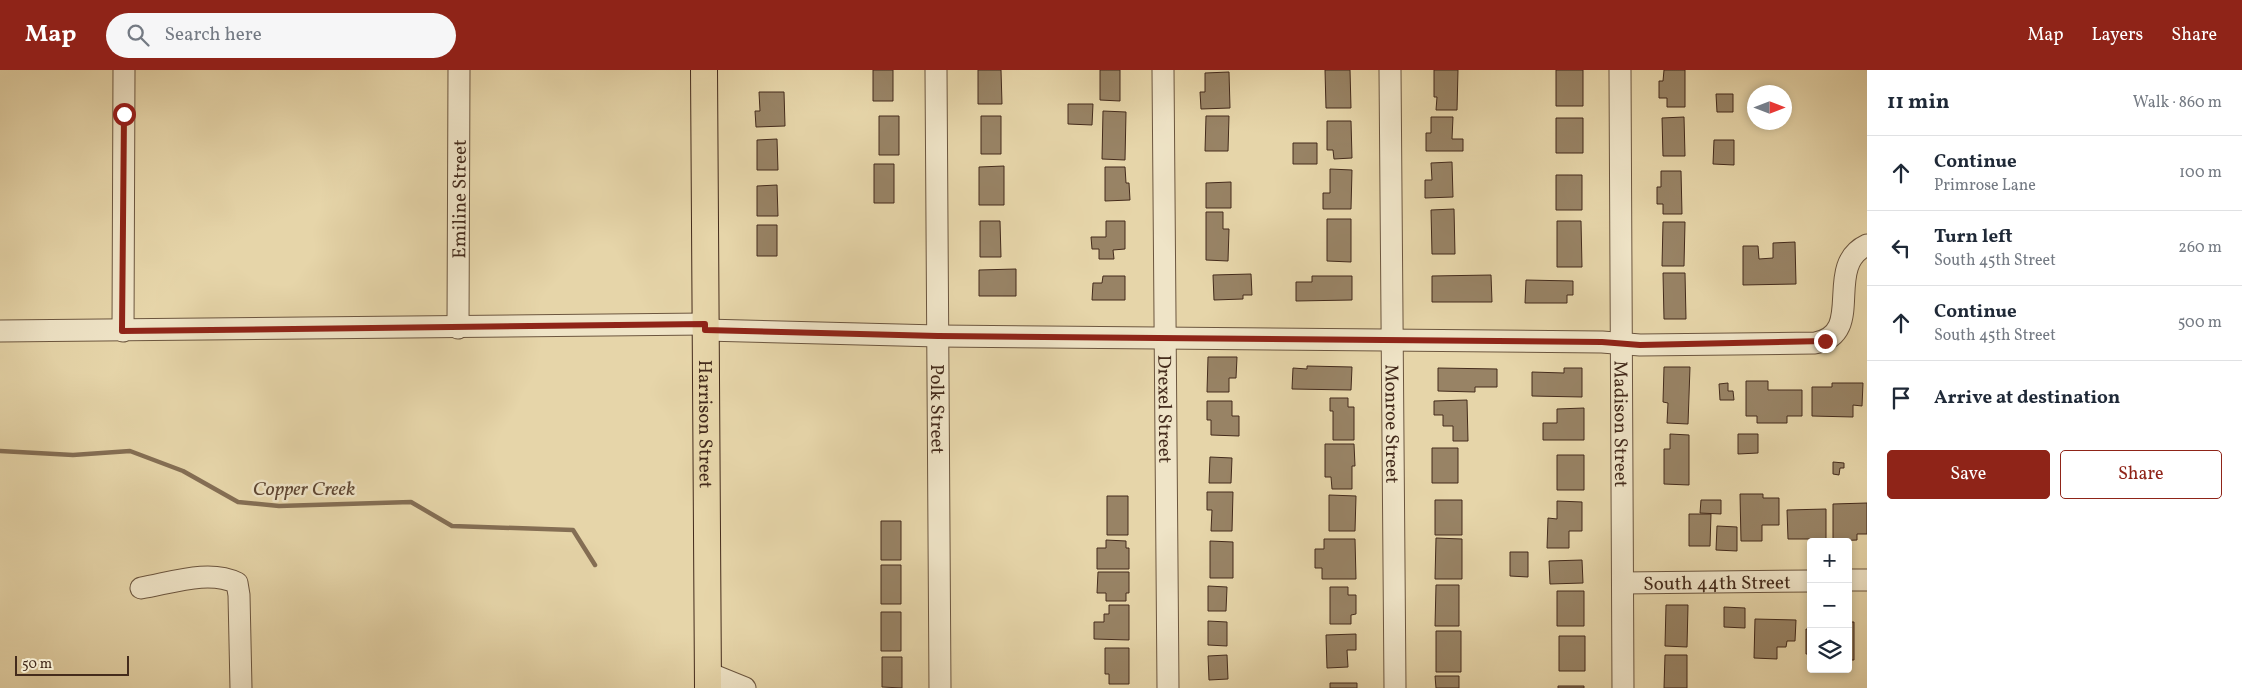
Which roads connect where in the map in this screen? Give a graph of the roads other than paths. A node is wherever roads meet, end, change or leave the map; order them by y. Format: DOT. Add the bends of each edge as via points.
graph roads {
  1 [pos="124,70"];
  2 [pos="459,70"];
  3 [pos="704,70"];
  4 [pos="936,70"];
  5 [pos="1163,70"];
  6 [pos="1390,70"];
  7 [pos="1620,70"];
  8 [pos="1867,245"];
  9 [pos="705,327"];
  10 [pos="458,328"];
  11 [pos="0,331"];
  12 [pos="122,331"];
  13 [pos="938,336"];
  14 [pos="1165,339"];
  15 [pos="1392,340"];
  16 [pos="1622,344"];
  17 [pos="1852,580"];
  18 [pos="1867,580"];
  19 [pos="1807,581"];
  20 [pos="1623,583"];
  21 [pos="141,588"];
  22 [pos="708,681"];
  23 [pos="241,688"];
  24 [pos="745,688"];
  25 [pos="940,688"];
  26 [pos="1168,688"];
  27 [pos="1395,688"];
  28 [pos="1623,688"];
  1 -- 12 [label="street"];
  2 -- 10 [label="street, Emiline Street"];
  3 -- 9 [label="main road, Harrison Street"];
  4 -- 13 [label="street, Polk Street"];
  5 -- 14 [label="street, Drexel Street"];
  6 -- 15 [label="street, Monroe Street"];
  7 -- 16 [label="street, Madison Street"];
  8 -- 16 [label="street" via="1849,262 1841,324 1825,341"];
  9 -- 10 [label="street"];
  9 -- 13 [label="street"];
  9 -- 22 [label="main road, Harrison Street"];
  10 -- 12 [label="street"];
  11 -- 12 [label="street"];
  13 -- 14 [label="street"];
  13 -- 25 [label="street, Polk Street"];
  14 -- 15 [label="street"];
  14 -- 26 [label="street, Drexel Street"];
  15 -- 16 [label="street"];
  15 -- 27 [label="street, Monroe Street"];
  16 -- 20 [label="street, Madison Street"];
  17 -- 18 [label="street"];
  19 -- 20 [label="street, South 44th Street"];
  20 -- 28 [label="street, Madison Street"];
  21 -- 23 [label="street" via="196,578 224,577 237,583"];
  22 -- 24 [label="street"];
}
